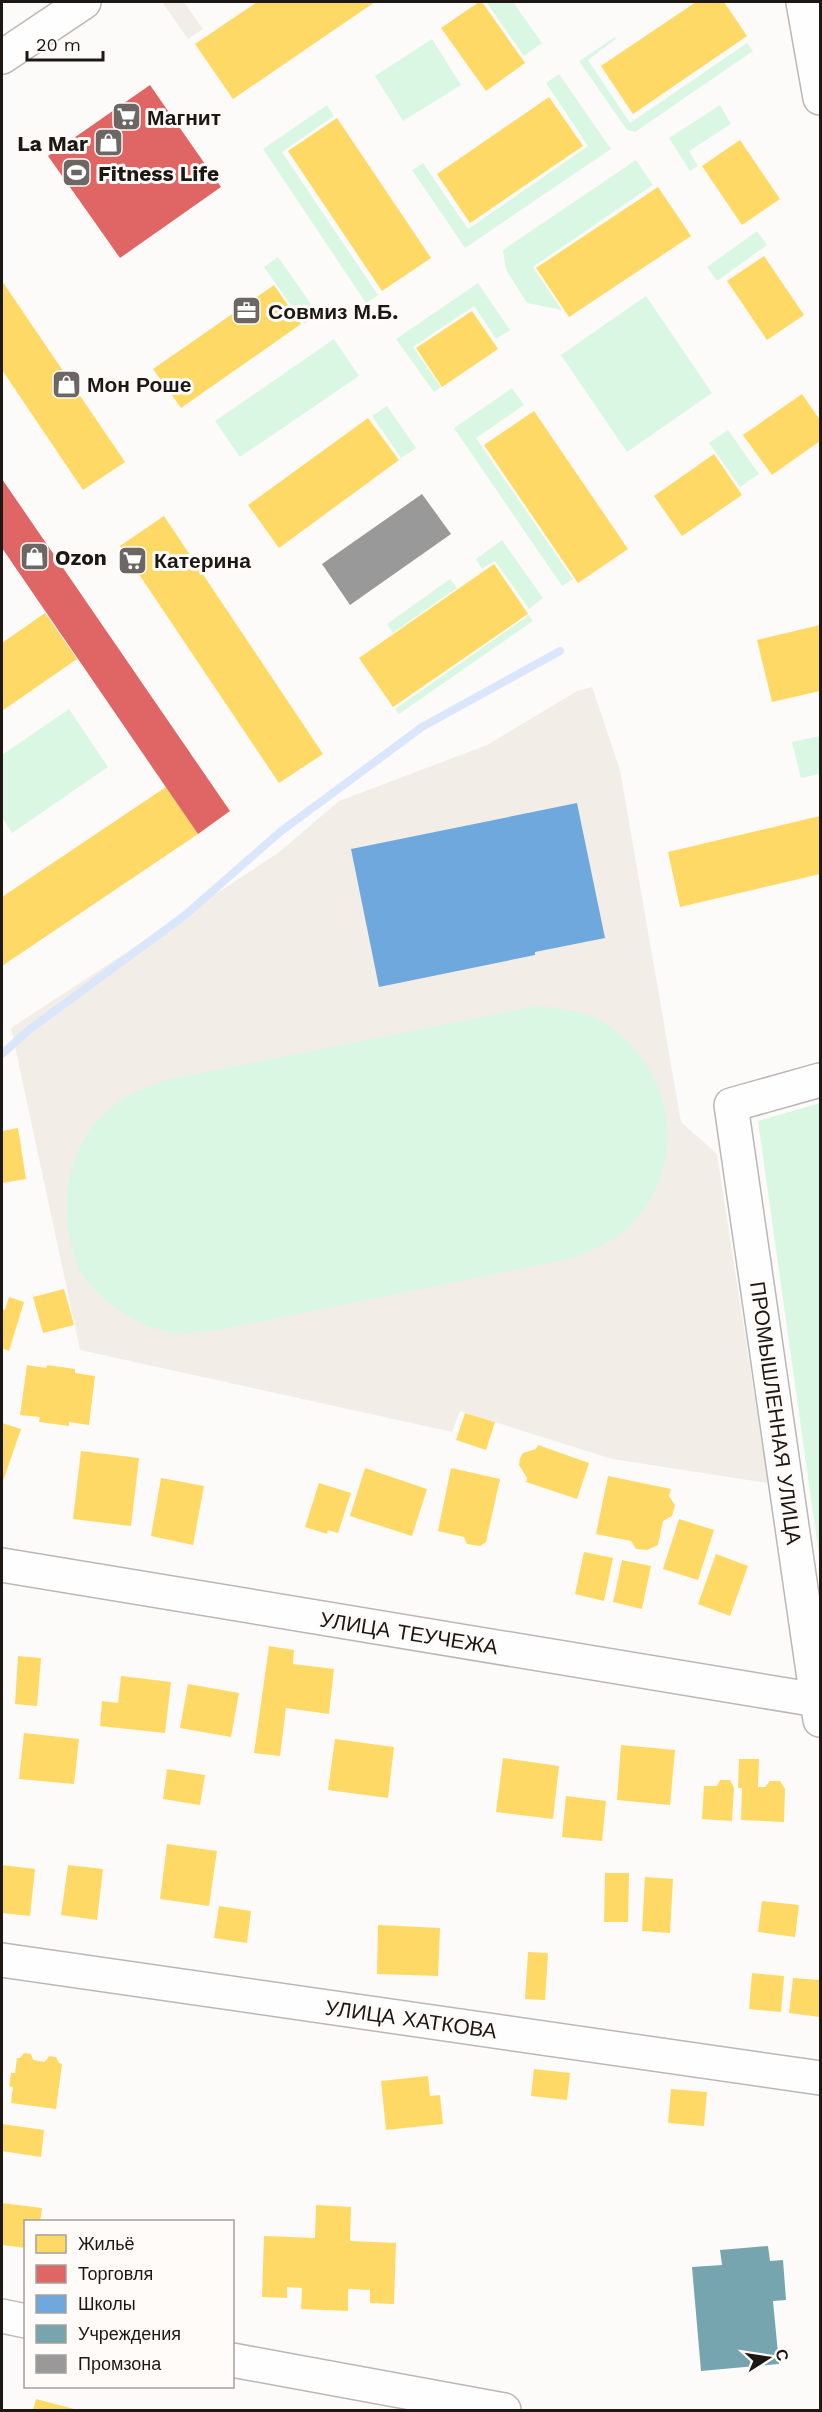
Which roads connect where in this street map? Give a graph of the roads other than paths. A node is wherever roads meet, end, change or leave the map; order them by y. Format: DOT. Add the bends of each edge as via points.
graph roads {
  1 [pos="84,2"];
  2 [pos="803,2"];
  3 [pos="2,57"];
  4 [pos="820,98"];
  5 [pos="820,1080"];
  6 [pos="2,1565"];
  7 [pos="819,1711"];
  8 [pos="2,1960"];
  9 [pos="820,2078"];
  10 [pos="2,2316"];
  11 [pos="24,2321"];
  12 [pos="234,2360"];
  13 [pos="504,2410"];
  1 -- 3 [label="street"];
  2 -- 4 [label="street"];
  5 -- 7 [label="street, ПРОМЫШЛЕННАЯ УЛИЦА" via="731,1105"];
  6 -- 7 [label="street, УЛИЦА ТЕУЧЕЖА"];
  8 -- 9 [label="street, УЛИЦА ХАТКОВА"];
  10 -- 11 [label="street"];
  12 -- 13 [label="street"];
}
